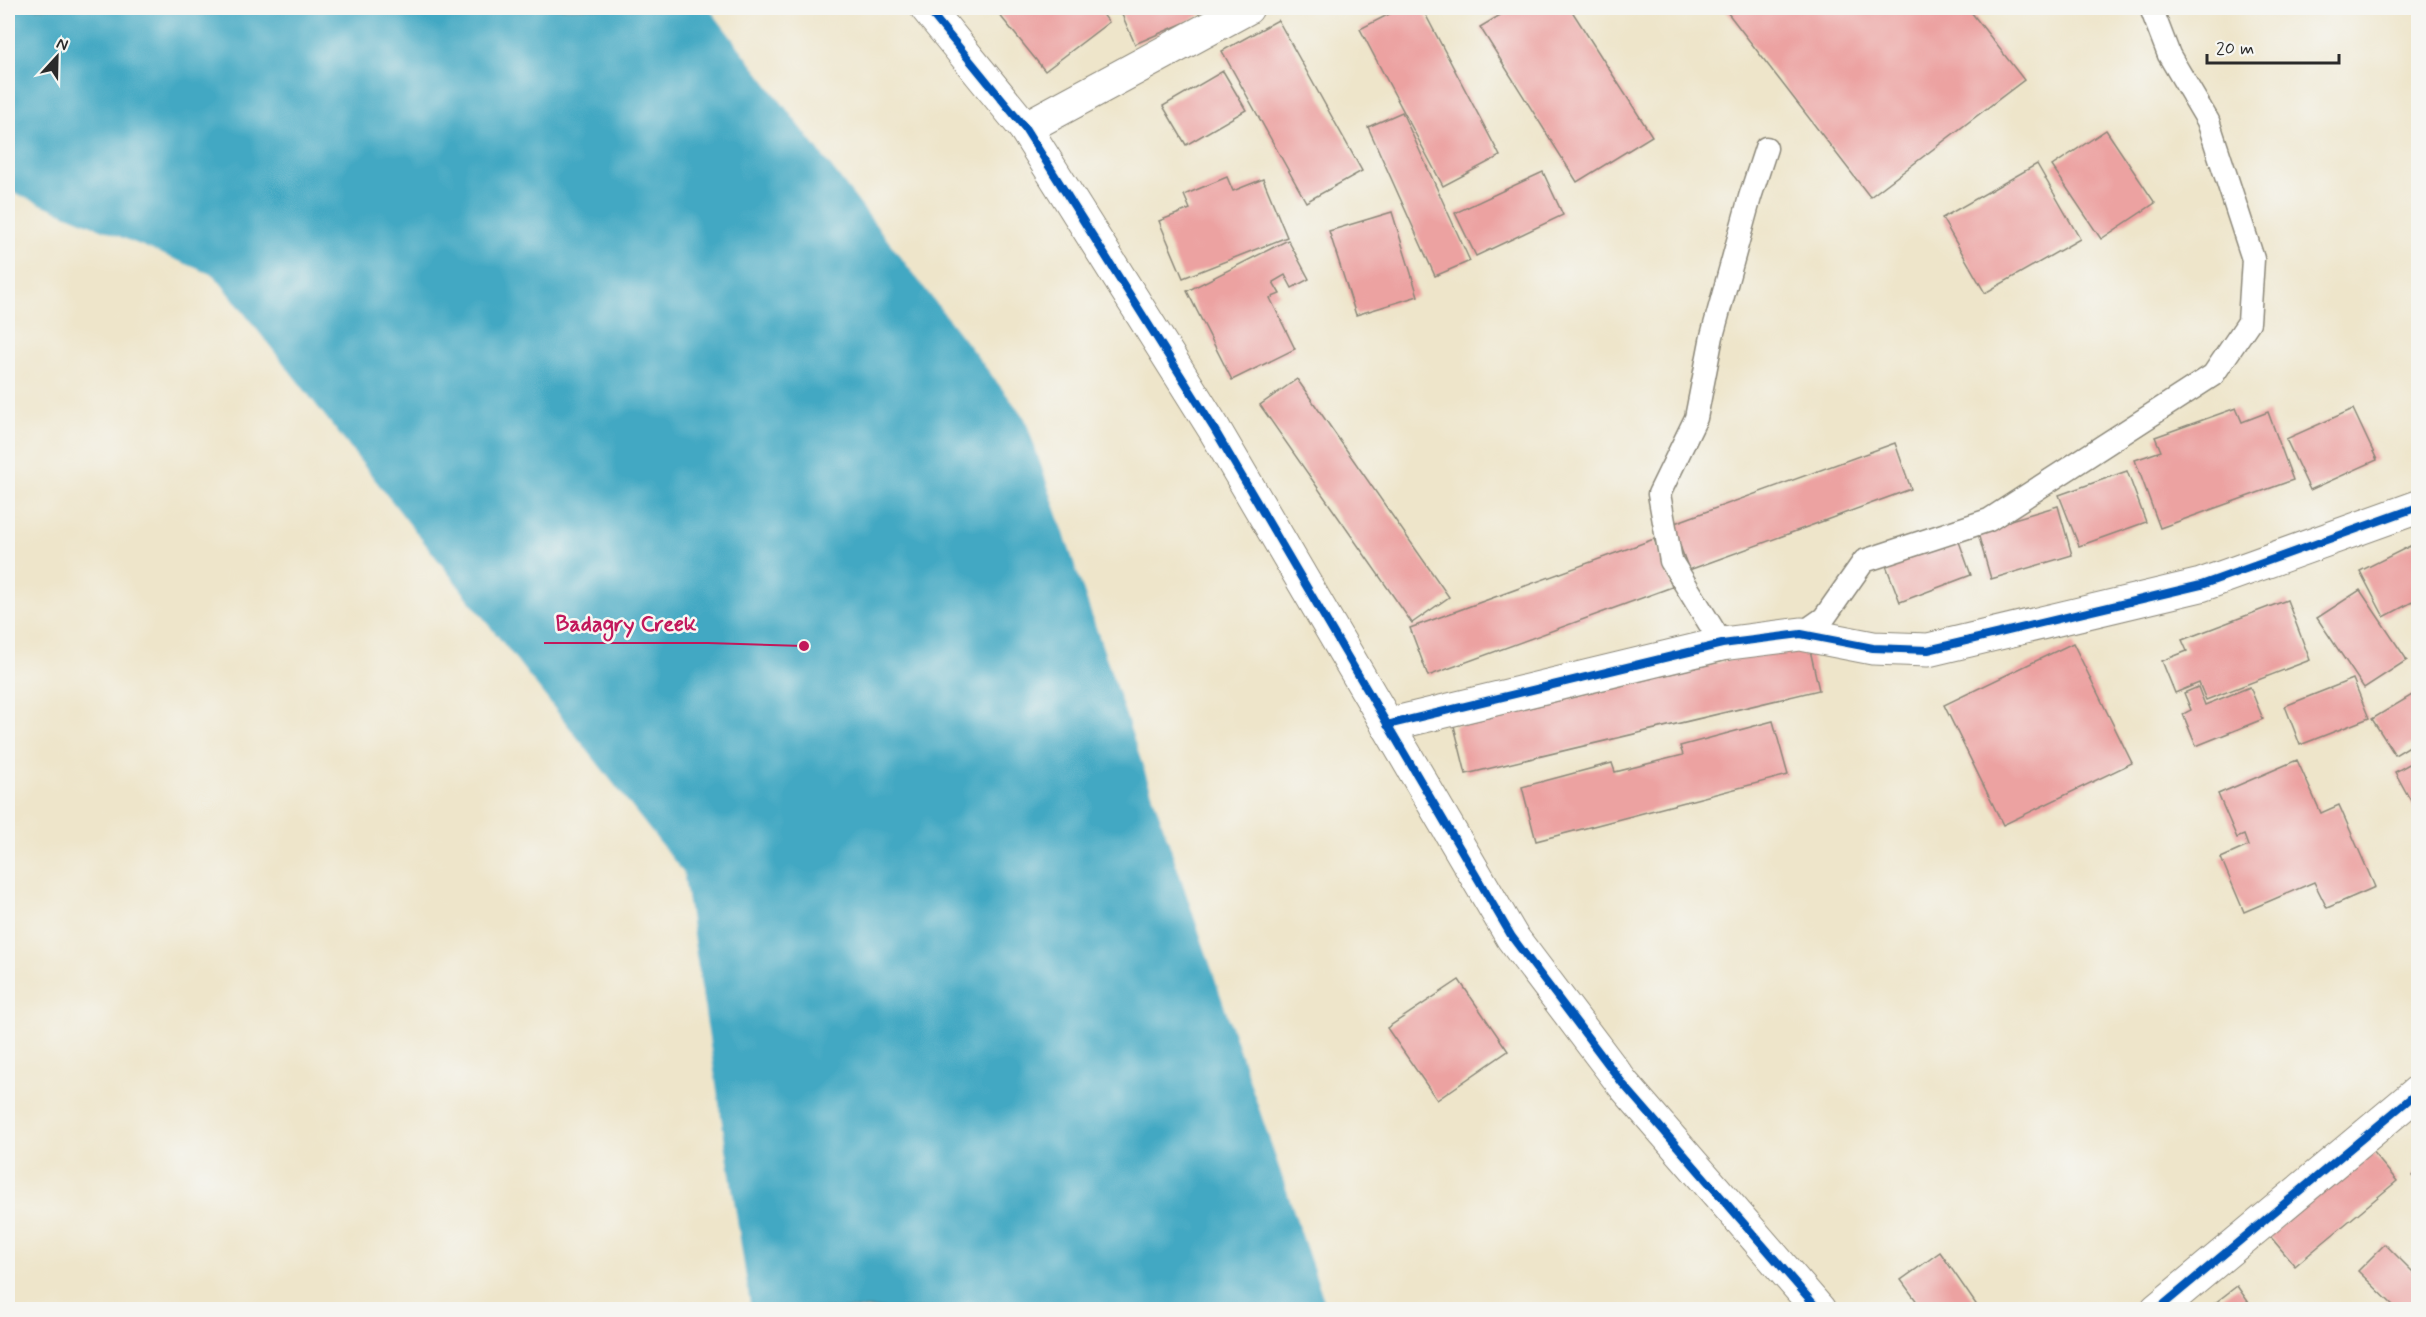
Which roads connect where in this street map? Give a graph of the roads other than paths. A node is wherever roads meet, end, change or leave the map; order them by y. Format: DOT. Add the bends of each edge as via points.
graph roads {
  1 [pos="927,8"];
  2 [pos="1246,8"];
  3 [pos="2151,8"];
  4 [pos="1025,128"];
  5 [pos="1766,148"];
  6 [pos="2418,507"];
  7 [pos="1801,634"];
  8 [pos="1722,644"];
  9 [pos="1387,725"];
  10 [pos="2418,1092"];
  11 [pos="1819,1310"];
  12 [pos="2157,1310"];
  1 -- 4 [label="street"];
  2 -- 4 [label="street"];
  3 -- 7 [label="lane" via="2169,55 2208,121 2253,259 2249,322 2213,375 1989,520 1864,561 1824,618"];
  4 -- 9 [label="street" via="1213,427"];
  5 -- 8 [label="lane" via="1714,326 1696,418 1659,494 1671,561"];
  6 -- 7 [label="street" via="2201,585 1928,650 1873,648"];
  7 -- 8 [label="street"];
  8 -- 9 [label="street"];
  9 -- 11 [label="street" via="1512,937 1623,1084"];
  10 -- 12 [label="street"];
}
